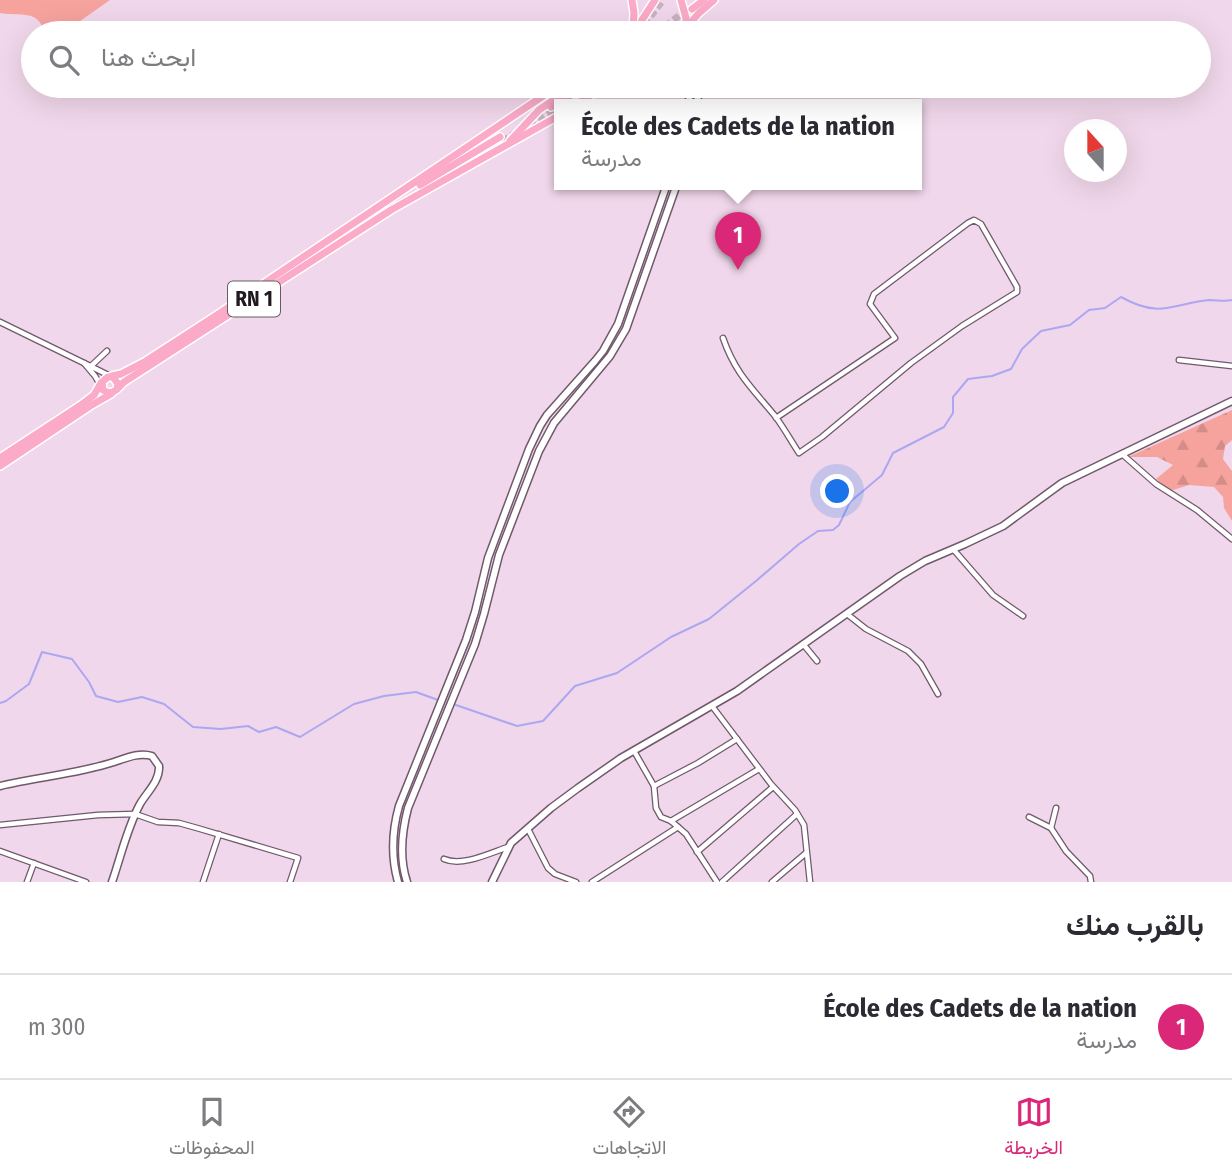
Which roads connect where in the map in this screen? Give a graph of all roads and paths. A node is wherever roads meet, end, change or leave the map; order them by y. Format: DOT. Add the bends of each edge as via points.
graph roads {
  1 [pos="632,0"];
  2 [pos="655,0"];
  3 [pos="681,0"];
  4 [pos="702,0"];
  5 [pos="715,0"];
  6 [pos="691,8"];
  7 [pos="634,21"];
  8 [pos="641,21"];
  9 [pos="686,21"];
  10 [pos="693,21"];
  11 [pos="541,98"];
  12 [pos="550,98"];
  13 [pos="554,100"];
  14 [pos="554,111"];
  15 [pos="497,128"];
  16 [pos="502,142"];
  17 [pos="665,190"];
  18 [pos="675,190"];
  19 [pos="382,204"];
  20 [pos="0,322"];
  21 [pos="723,338"];
  22 [pos="107,351"];
  23 [pos="1179,360"];
  24 [pos="1232,366"];
  25 [pos="90,368"];
  26 [pos="105,381"];
  27 [pos="115,391"];
  28 [pos="1232,401"];
  29 [pos="776,418"];
  30 [pos="1121,454"];
  31 [pos="0,458"];
  32 [pos="0,466"];
  33 [pos="1232,539"];
  34 [pos="953,549"];
  35 [pos="846,613"];
  36 [pos="1023,616"];
  37 [pos="803,644"];
  38 [pos="817,661"];
  39 [pos="938,694"];
  40 [pos="712,706"];
  41 [pos="737,739"];
  42 [pos="634,751"];
  43 [pos="759,769"];
  44 [pos="0,786"];
  45 [pos="654,786"];
  46 [pos="773,787"];
  47 [pos="1056,808"];
  48 [pos="135,814"];
  49 [pos="797,814"];
  50 [pos="1029,817"];
  51 [pos="671,821"];
  52 [pos="0,825"];
  53 [pos="678,827"];
  54 [pos="1051,828"];
  55 [pos="526,831"];
  56 [pos="219,834"];
  57 [pos="509,846"];
  58 [pos="0,851"];
  59 [pos="697,852"];
  60 [pos="807,852"];
  61 [pos="444,859"];
  62 [pos="34,863"];
  63 [pos="27,882"];
  64 [pos="86,882"];
  65 [pos="113,882"];
  66 [pos="204,882"];
  67 [pos="290,882"];
  68 [pos="398,882"];
  69 [pos="407,882"];
  70 [pos="492,882"];
  71 [pos="576,882"];
  72 [pos="592,882"];
  73 [pos="719,882"];
  74 [pos="772,882"];
  75 [pos="810,882"];
  76 [pos="1091,882"];
  1 -- 7 [label="main road"];
  2 -- 8 [label="main road"];
  3 -- 9 [label="main road"];
  4 -- 6 [label="main road"];
  5 -- 10 [label="main road"];
  11 -- 15 [label="main road"];
  12 -- 15 [label="main road"];
  13 -- 16 [label="main road"];
  14 -- 16 [label="main road, RN 1"];
  15 -- 19 [label="main road, RN 1"];
  16 -- 19 [label="main road"];
  16 -- 27 [label="main road, RN 1"];
  17 -- 68 [label="street" via="618,324 595,361 547,415 529,449 488,558 471,627 403,795 394,828"];
  18 -- 69 [label="street" via="626,329 545,439 497,562 475,644 411,798 403,830"];
  19 -- 26 [label="main road, RN 1" via="146,361"];
  20 -- 25 [label="street"];
  21 -- 29 [label="street" via="742,378"];
  22 -- 25 [label="street"];
  23 -- 24 [label="street"];
  25 -- 26 [label="street"];
  25 -- 26 [label="street"];
  26 -- 27 [label="main road" via="107,393"];
  26 -- 27 [label="main road" via="117,381"];
  26 -- 31 [label="main road, RN 1" via="81,405"];
  27 -- 32 [label="main road, RN 1"];
  28 -- 30 [label="street"];
  29 -- 29 [label="street" via="895,338 870,304 874,294 968,223 974,220 981,225 1017,292 911,363 799,453"];
  30 -- 33 [label="street"];
  30 -- 34 [label="street" via="1062,483 1003,526"];
  34 -- 35 [label="street" via="908,570"];
  34 -- 36 [label="street" via="993,595"];
  35 -- 37 [label="street"];
  35 -- 39 [label="street" via="908,651"];
  37 -- 38 [label="street"];
  37 -- 40 [label="street"];
  40 -- 41 [label="street"];
  40 -- 42 [label="street"];
  41 -- 43 [label="street"];
  41 -- 45 [label="street"];
  42 -- 45 [label="street"];
  42 -- 55 [label="street" via="551,808"];
  43 -- 46 [label="street"];
  43 -- 51 [label="street"];
  44 -- 48 [label="street" via="90,770 145,754 156,760 158,778"];
  45 -- 51 [label="street" via="660,817"];
  46 -- 49 [label="street"];
  46 -- 59 [label="street"];
  47 -- 54 [label="street"];
  48 -- 52 [label="street"];
  48 -- 56 [label="street"];
  48 -- 65 [label="street"];
  49 -- 60 [label="street" via="804,825"];
  49 -- 73 [label="street"];
  50 -- 54 [label="street"];
  51 -- 53 [label="street"];
  53 -- 59 [label="street"];
  53 -- 72 [label="street"];
  54 -- 76 [label="street"];
  55 -- 57 [label="street"];
  55 -- 71 [label="street" via="548,868"];
  56 -- 66 [label="street"];
  56 -- 67 [label="street" via="298,858"];
  57 -- 61 [label="street" via="460,862"];
  57 -- 70 [label="street"];
  58 -- 62 [label="street"];
  59 -- 73 [label="street"];
  60 -- 74 [label="street"];
  60 -- 75 [label="street"];
  62 -- 63 [label="street"];
  62 -- 64 [label="street"];
}
